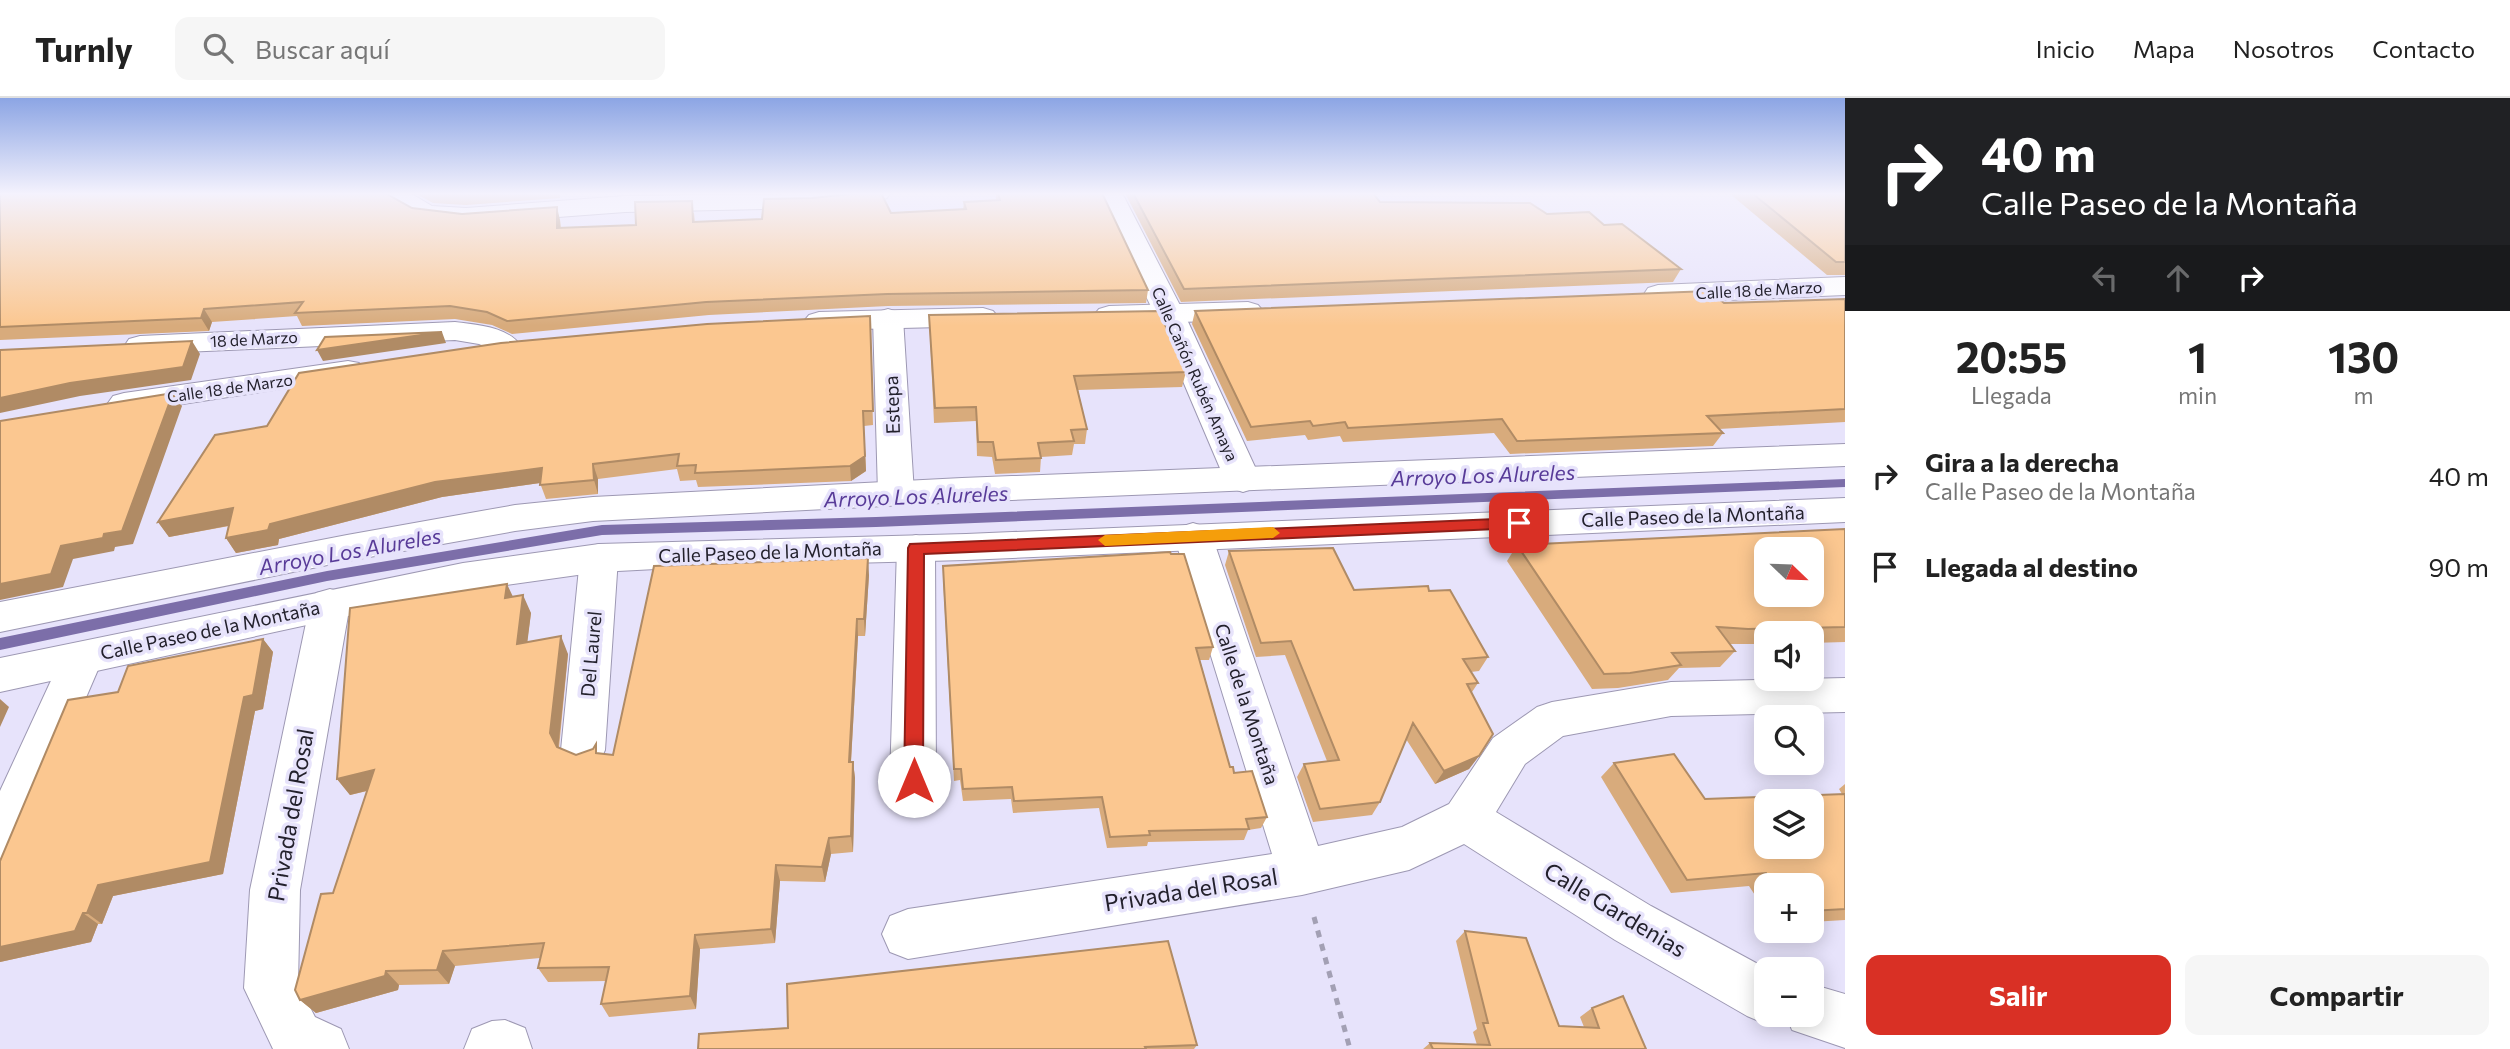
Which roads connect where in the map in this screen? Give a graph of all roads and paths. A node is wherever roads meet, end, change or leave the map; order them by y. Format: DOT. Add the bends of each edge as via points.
graph roads {
  1 [pos="1131,237"];
  2 [pos="1845,286"];
  3 [pos="1627,296"];
  4 [pos="1275,310"];
  5 [pos="1169,313"];
  6 [pos="1077,316"];
  7 [pos="1010,317"];
  8 [pos="888,318"];
  9 [pos="792,323"];
  10 [pos="519,344"];
  11 [pos="113,346"];
  12 [pos="93,407"];
  13 [pos="1845,455"];
  14 [pos="1243,480"];
  15 [pos="896,493"];
  16 [pos="1845,510"];
  17 [pos="1193,536"];
  18 [pos="916,548"];
  19 [pos="599,558"];
  20 [pos="330,604"];
  21 [pos="0,617"];
  22 [pos="82,658"];
  23 [pos="0,675"];
  24 [pos="1845,695"];
  25 [pos="583,750"];
  26 [pos="914,781"];
  27 [pos="1466,819"];
  28 [pos="0,843"];
  29 [pos="1302,872"];
  30 [pos="908,934"];
  31 [pos="1754,990"];
  32 [pos="1824,1015"];
  33 [pos="1845,1021"];
  34 [pos="319,1049"];
  35 [pos="1350,1049"];
  1 -- 5 [label="main road, Calle Cañón Rubén Amaya"];
  2 -- 3 [label="main road, Calle 18 de Marzo"];
  4 -- 5 [label="main road"];
  5 -- 6 [label="main road"];
  5 -- 14 [label="main road, Calle Cañón Rubén Amaya"];
  7 -- 8 [label="main road"];
  8 -- 9 [label="main road"];
  8 -- 15 [label="main road, Estepa"];
  10 -- 11 [label="main road, 18 de Marzo" via="455,331"];
  10 -- 12 [label="main road, Calle 18 de Marzo"];
  13 -- 14 [label="main road"];
  14 -- 15 [label="main road"];
  15 -- 21 [label="main road" via="593,509 515,518"];
  16 -- 17 [label="main road, Calle Paseo de la Montaña"];
  17 -- 18 [label="main road, Calle Paseo de la Montaña"];
  17 -- 29 [label="main road, Calle de la Montaña"];
  18 -- 19 [label="main road, Calle Paseo de la Montaña"];
  18 -- 26 [label="main road"];
  19 -- 20 [label="main road, Calle Paseo de la Montaña" via="463,577"];
  19 -- 25 [label="main road, Del Laurel"];
  20 -- 22 [label="main road, Calle Paseo de la Montaña"];
  20 -- 34 [label="main road, Privada del Rosal" via="275,890 271,988 296,1035"];
  22 -- 23 [label="main road, Calle Paseo de la Montaña"];
  22 -- 28 [label="main road"];
  24 -- 27 [label="main road" via="1671,699 1552,720 1509,751"];
  27 -- 29 [label="main road, Privada del Rosal" via="1409,848"];
  27 -- 31 [label="main road, Calle Gardenias" via="1633,923"];
  29 -- 30 [label="main road, Privada del Rosal"];
  29 -- 35 [label="path"];
  32 -- 33 [label="main road"];
}
